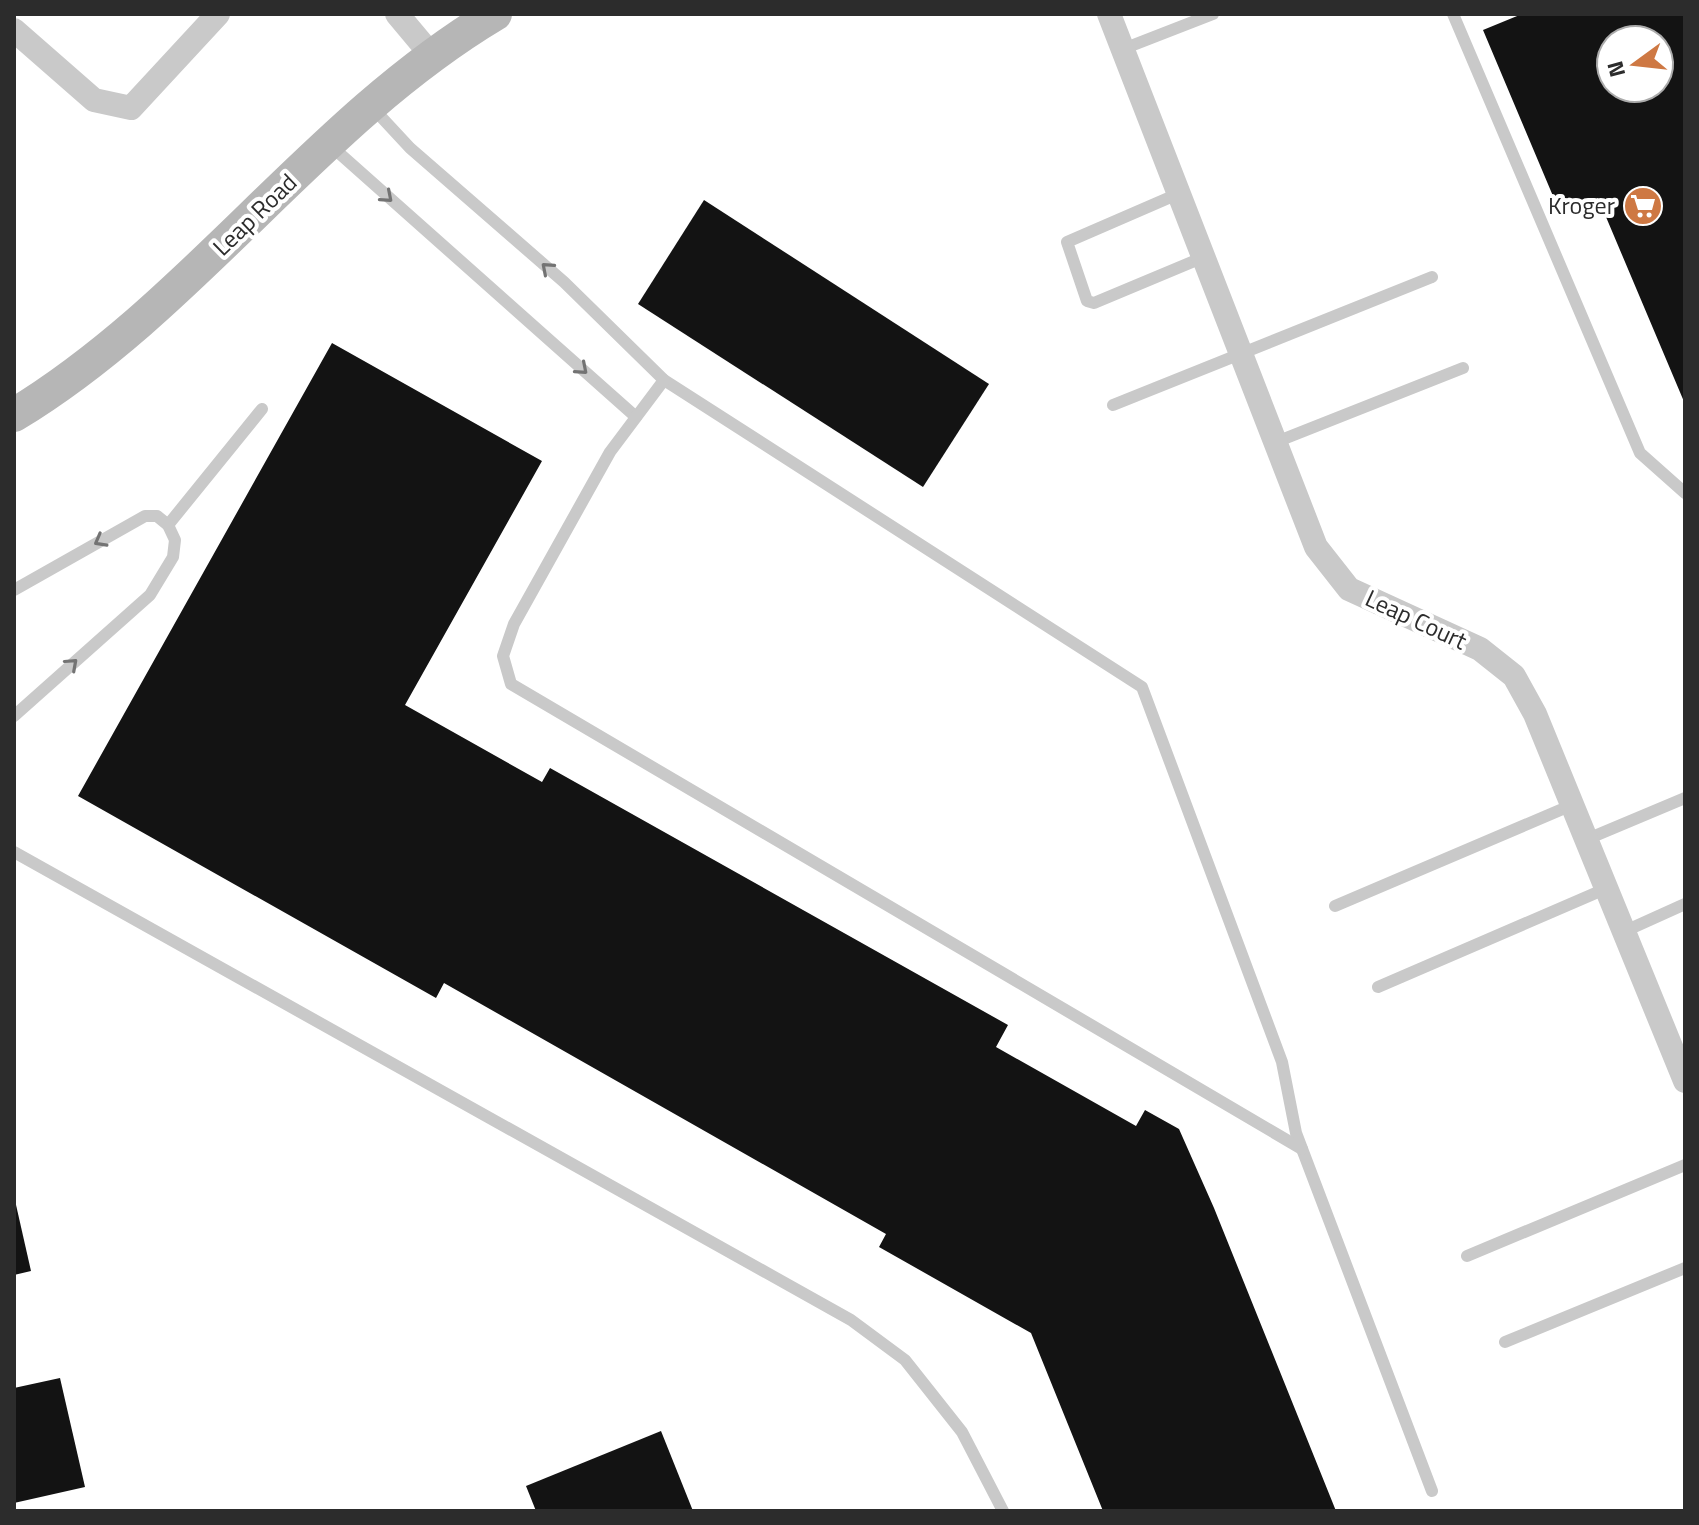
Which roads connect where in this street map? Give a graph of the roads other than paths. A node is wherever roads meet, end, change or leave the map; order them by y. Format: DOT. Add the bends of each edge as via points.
graph roads {
  1 [pos="218,14"];
  2 [pos="397,14"];
  3 [pos="1109,14"];
  4 [pos="1213,14"];
  5 [pos="1453,14"];
  6 [pos="488,16"];
  7 [pos="14,30"];
  8 [pos="1123,49"];
  9 [pos="433,57"];
  10 [pos="371,106"];
  11 [pos="330,145"];
  12 [pos="1180,193"];
  13 [pos="1204,257"];
  14 [pos="1432,277"];
  15 [pos="1242,354"];
  16 [pos="1463,368"];
  17 [pos="664,380"];
  18 [pos="1113,405"];
  19 [pos="262,409"];
  20 [pos="14,415"];
  21 [pos="636,417"];
  22 [pos="1276,442"];
  23 [pos="1685,493"];
  24 [pos="168,525"];
  25 [pos="14,590"];
  26 [pos="14,716"];
  27 [pos="1685,798"];
  28 [pos="1572,805"];
  29 [pos="1585,840"];
  30 [pos="14,852"];
  31 [pos="1605,889"];
  32 [pos="1685,904"];
  33 [pos="1335,906"];
  34 [pos="1623,932"];
  35 [pos="1378,987"];
  36 [pos="1685,1081"];
  37 [pos="1302,1149"];
  38 [pos="1685,1165"];
  39 [pos="1467,1256"];
  40 [pos="1685,1268"];
  41 [pos="1505,1342"];
  42 [pos="1432,1491"];
  43 [pos="1003,1511"];
  1 -- 7 [label="street" via="131,108 94,100"];
  2 -- 9 [label="street"];
  3 -- 8 [label="street, Leap Court"];
  4 -- 8 [label="lane"];
  5 -- 23 [label="lane" via="1640,453"];
  6 -- 9 [label="street, Leap Road"];
  8 -- 12 [label="street, Leap Court"];
  9 -- 10 [label="street, Leap Road"];
  10 -- 11 [label="street, Leap Road"];
  17 -- 10 [label="lane, one-way" via="564,282 410,148"];
  11 -- 20 [label="street, Leap Road" via="113,346"];
  11 -- 21 [label="lane, one-way"];
  12 -- 13 [label="street, Leap Court"];
  12 -- 13 [label="lane" via="1067,242 1087,301 1094,303"];
  13 -- 15 [label="street, Leap Court"];
  14 -- 15 [label="lane"];
  15 -- 18 [label="lane"];
  15 -- 22 [label="street, Leap Court"];
  16 -- 22 [label="lane"];
  17 -- 21 [label="lane"];
  17 -- 37 [label="lane" via="1142,687 1282,1062"];
  19 -- 24 [label="lane"];
  21 -- 37 [label="lane" via="610,452 514,624 503,656 511,684"];
  22 -- 28 [label="street, Leap Court" via="1316,547 1349,589 1480,649 1514,676"];
  24 -- 25 [label="lane, one-way" via="157,516 145,516"];
  26 -- 24 [label="lane, one-way" via="150,595 173,557 175,540"];
  27 -- 29 [label="lane"];
  28 -- 29 [label="street, Leap Court"];
  28 -- 33 [label="lane"];
  29 -- 31 [label="street, Leap Court"];
  30 -- 43 [label="lane" via="851,1320 905,1360 962,1432"];
  31 -- 34 [label="street, Leap Court"];
  31 -- 35 [label="lane"];
  32 -- 34 [label="lane"];
  34 -- 36 [label="street, Leap Court"];
  37 -- 42 [label="lane"];
  38 -- 39 [label="lane"];
  40 -- 41 [label="lane"];
}
